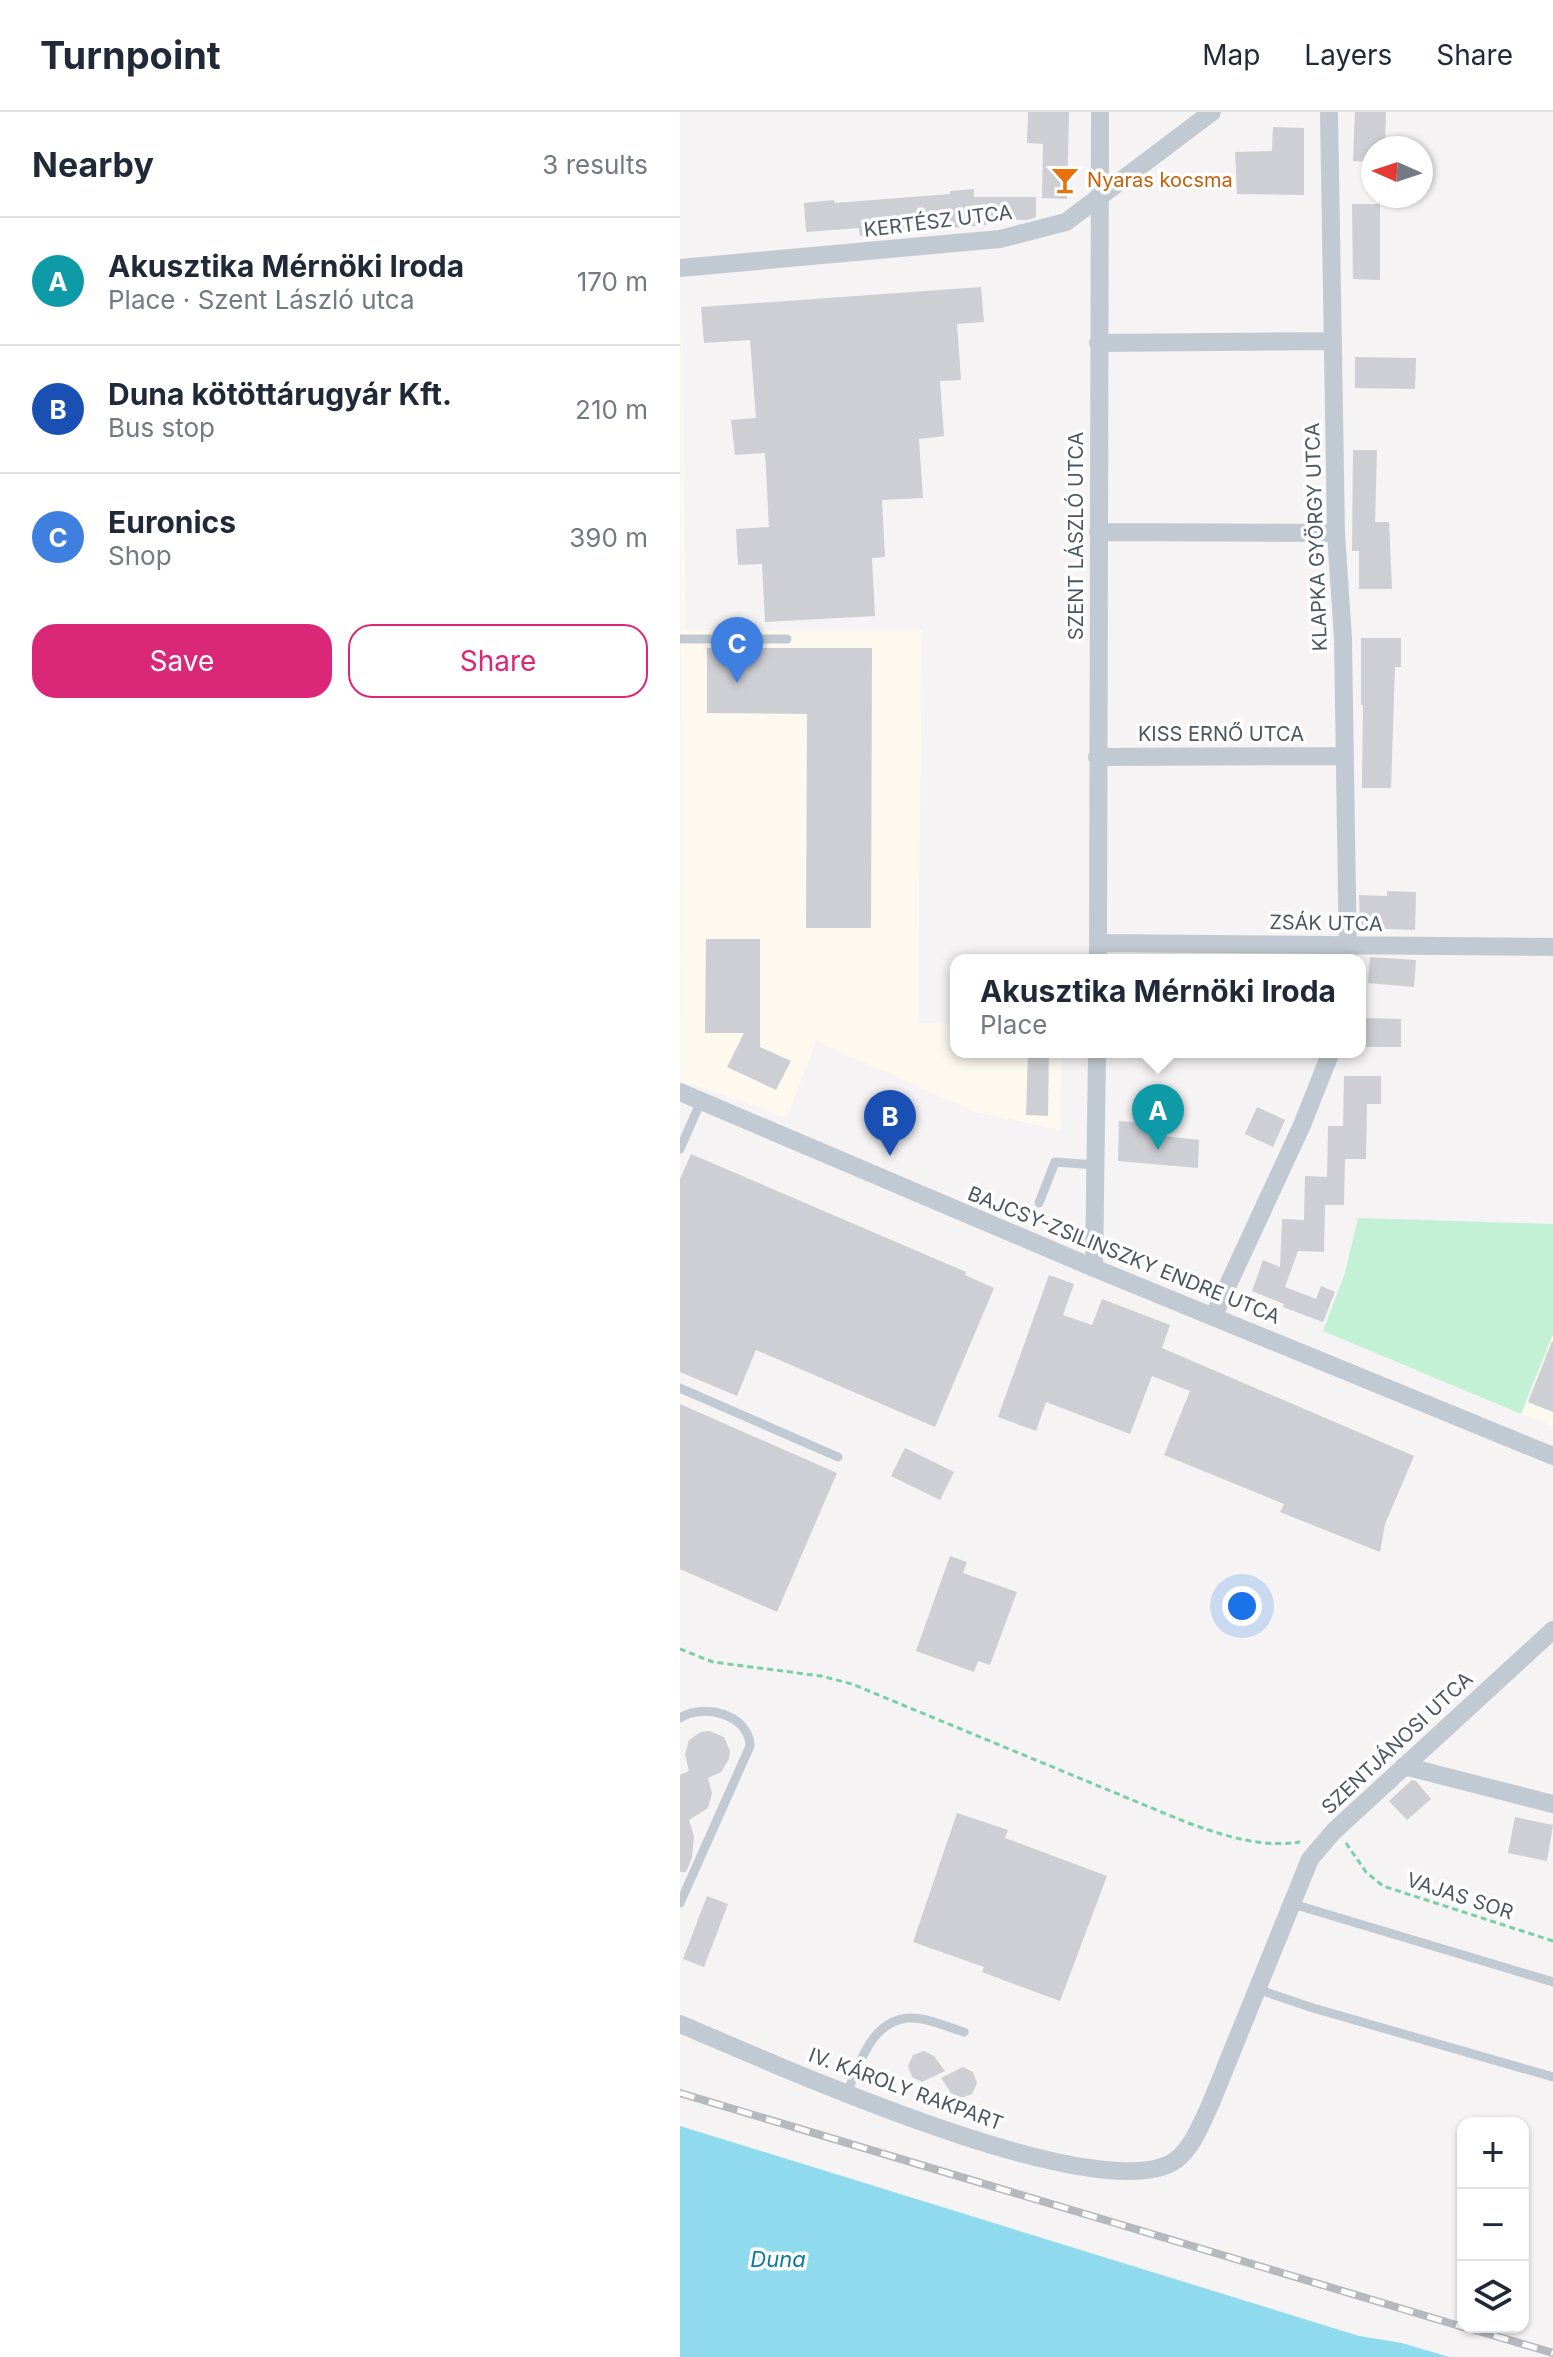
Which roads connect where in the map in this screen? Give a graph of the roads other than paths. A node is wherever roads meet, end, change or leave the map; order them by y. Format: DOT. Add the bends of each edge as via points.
graph roads {
  1 [pos="1100,112"];
  2 [pos="1212,112"];
  3 [pos="1329,112"];
  4 [pos="1098,198"];
  5 [pos="680,268"];
  6 [pos="1332,341"];
  7 [pos="1098,343"];
  8 [pos="1098,532"];
  9 [pos="1336,533"];
  10 [pos="680,639"];
  11 [pos="787,639"];
  12 [pos="1345,756"];
  13 [pos="1097,757"];
  14 [pos="1553,947"];
  15 [pos="1098,952"];
  16 [pos="1348,953"];
  17 [pos="1097,1058"];
  18 [pos="1329,1058"];
  19 [pos="680,1092"];
  20 [pos="701,1101"];
  21 [pos="680,1149"];
  22 [pos="1096,1165"];
  23 [pos="1039,1203"];
  24 [pos="1094,1268"];
  25 [pos="1214,1315"];
  26 [pos="680,1388"];
  27 [pos="1553,1456"];
  28 [pos="838,1457"];
  29 [pos="1553,1630"];
  30 [pos="680,1718"];
  31 [pos="1404,1766"];
  32 [pos="1553,1804"];
  33 [pos="680,1903"];
  34 [pos="1293,1904"];
  35 [pos="1553,1982"];
  36 [pos="1257,1989"];
  37 [pos="680,2024"];
  38 [pos="964,2032"];
  39 [pos="1553,2077"];
  40 [pos="847,2093"];
  1 -- 4 [label="street, SZENT LÁSZLÓ UTCA"];
  2 -- 4 [label="street, KERTÉSZ UTCA"];
  3 -- 6 [label="street, KLAPKA GYÖRGY UTCA"];
  4 -- 5 [label="street, KERTÉSZ UTCA" via="1066,222 1000,239"];
  4 -- 7 [label="street, SZENT LÁSZLÓ UTCA"];
  6 -- 7 [label="street"];
  6 -- 9 [label="street, KLAPKA GYÖRGY UTCA"];
  7 -- 8 [label="street, SZENT LÁSZLÓ UTCA"];
  8 -- 9 [label="street"];
  8 -- 13 [label="street, SZENT LÁSZLÓ UTCA"];
  9 -- 12 [label="street, KLAPKA GYÖRGY UTCA"];
  10 -- 11 [label="lane"];
  12 -- 13 [label="street, KISS ERNŐ UTCA"];
  12 -- 16 [label="street, KLAPKA GYÖRGY UTCA"];
  13 -- 15 [label="street, SZENT LÁSZLÓ UTCA"];
  14 -- 16 [label="street, ZSÁK UTCA"];
  15 -- 16 [label="street, ZSÁK UTCA"];
  17 -- 22 [label="street"];
  18 -- 25 [label="street"];
  19 -- 20 [label="street, BAJCSY-ZSILINSZKY ENDRE UTCA"];
  20 -- 21 [label="lane"];
  20 -- 24 [label="street, BAJCSY-ZSILINSZKY ENDRE UTCA"];
  22 -- 23 [label="lane" via="1055,1162"];
  22 -- 24 [label="street"];
  24 -- 25 [label="street, BAJCSY-ZSILINSZKY ENDRE UTCA"];
  25 -- 27 [label="street, BAJCSY-ZSILINSZKY ENDRE UTCA"];
  26 -- 28 [label="lane"];
  29 -- 31 [label="street, SZENTJÁNOSI UTCA"];
  30 -- 33 [label="lane" via="704,1710 736,1720 747,1730 750,1746"];
  31 -- 32 [label="street"];
  31 -- 34 [label="street, SZENTJÁNOSI UTCA" via="1310,1859"];
  34 -- 35 [label="lane"];
  34 -- 36 [label="street, IV. KÁROLY RAKPART"];
  36 -- 39 [label="lane"];
  36 -- 40 [label="street, IV. KÁROLY RAKPART" via="1193,2140 1175,2161 1148,2169 1077,2166 1003,2149"];
  37 -- 40 [label="street, IV. KÁROLY RAKPART"];
  38 -- 40 [label="lane" via="908,2018 884,2028 872,2039"];
}
